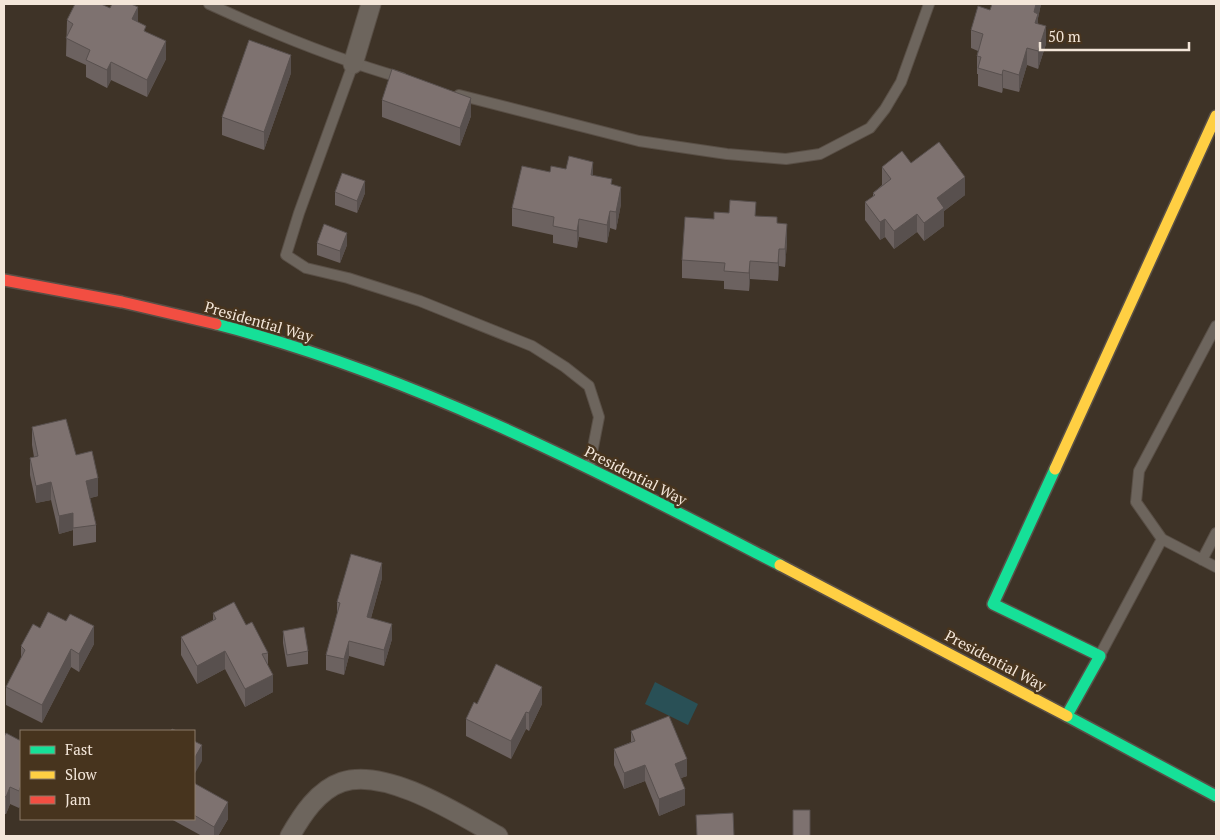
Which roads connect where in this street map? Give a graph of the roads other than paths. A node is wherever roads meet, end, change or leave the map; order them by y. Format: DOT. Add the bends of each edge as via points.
graph roads {
  1 [pos="209,4"];
  2 [pos="371,4"];
  3 [pos="929,4"];
  4 [pos="353,64"];
  5 [pos="410,81"];
  6 [pos="448,92"];
  7 [pos="1216,116"];
  8 [pos="4,280"];
  9 [pos="1216,326"];
  10 [pos="589,468"];
  11 [pos="1216,533"];
  12 [pos="1162,539"];
  13 [pos="1202,560"];
  14 [pos="1216,567"];
  15 [pos="1100,656"];
  16 [pos="1067,715"];
  17 [pos="1216,796"];
  18 [pos="290,836"];
  19 [pos="498,836"];
  1 -- 4 [label="lane"];
  2 -- 4 [label="street"];
  3 -- 6 [label="lane" via="901,82 885,108 870,128 820,154 786,158 727,154 639,141"];
  4 -- 5 [label="lane"];
  4 -- 10 [label="lane" via="286,255 306,268 429,304 532,346 565,367 590,386 599,417"];
  7 -- 15 [label="main road" via="993,604"];
  8 -- 10 [label="main road, Presidential Way" via="208,321 315,353 460,408"];
  9 -- 12 [label="lane" via="1139,471 1136,502"];
  10 -- 16 [label="main road, Presidential Way"];
  11 -- 13 [label="lane"];
  12 -- 13 [label="lane"];
  12 -- 15 [label="lane"];
  13 -- 14 [label="lane"];
  15 -- 16 [label="main road"];
  16 -- 17 [label="main road, Presidential Way"];
  18 -- 19 [label="street" via="309,807 325,791 342,782 359,779 382,782 431,799"];
}
